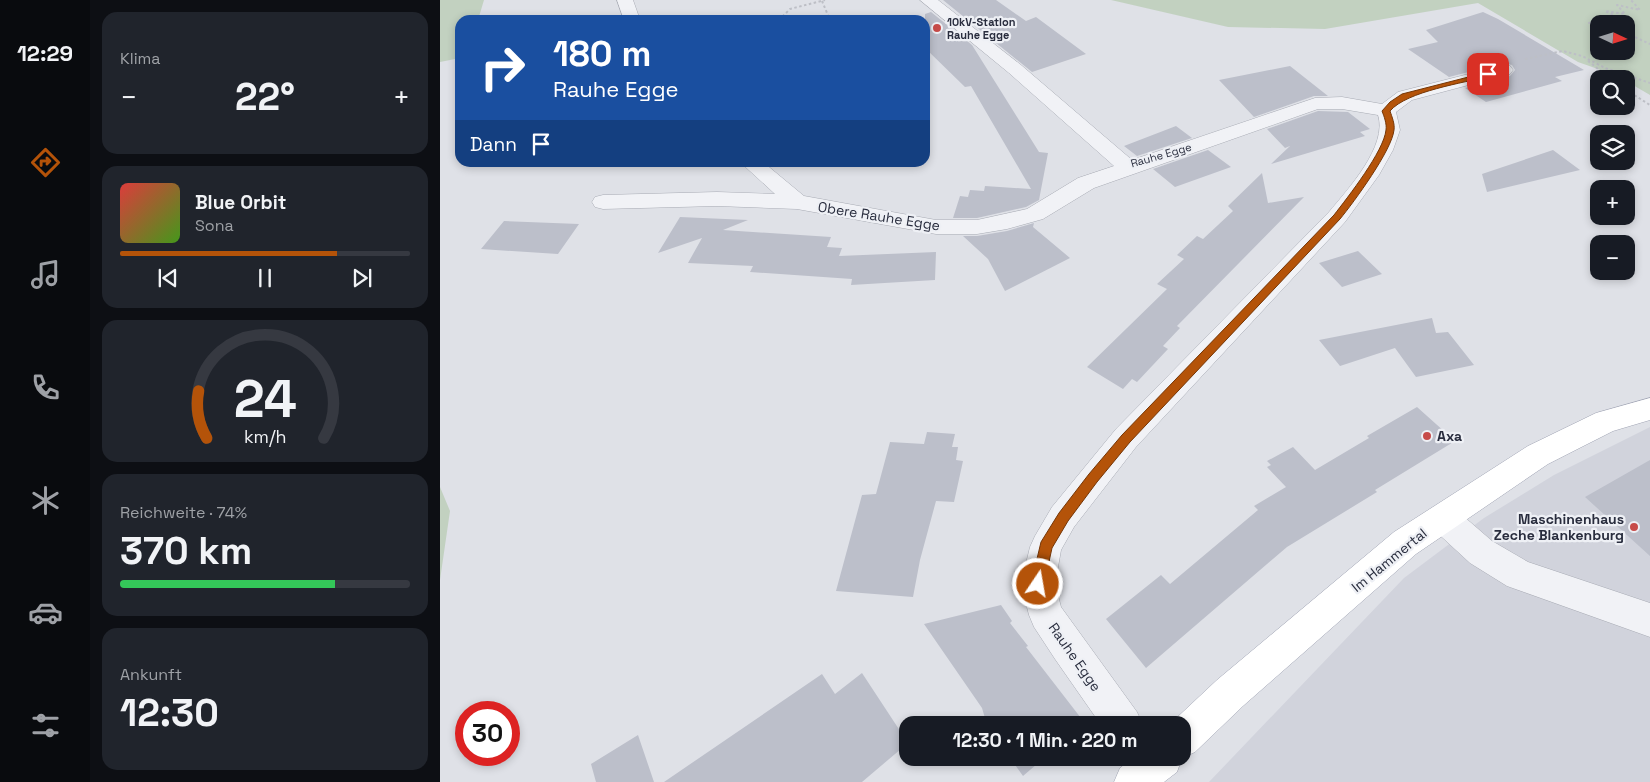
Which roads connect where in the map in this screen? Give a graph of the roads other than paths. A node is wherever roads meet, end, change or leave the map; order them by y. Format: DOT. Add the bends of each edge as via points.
graph roads {
  1 [pos="625,0"];
  2 [pos="928,0"];
  3 [pos="630,15"];
  4 [pos="1504,70"];
  5 [pos="1386,111"];
  6 [pos="756,167"];
  7 [pos="1128,167"];
  8 [pos="603,202"];
  9 [pos="797,202"];
  10 [pos="1650,409"];
  11 [pos="1443,518"];
  12 [pos="1650,620"];
  13 [pos="1117,716"];
  14 [pos="1191,730"];
  1 -- 3 [label="street"];
  2 -- 7 [label="street, Rauhe Egge" via="980,40"];
  4 -- 5 [label="street" via="1405,96"];
  5 -- 7 [label="street, Rauhe Egge" via="1351,103 1315,104"];
  5 -- 13 [label="street, Rauhe Egge" via="1390,129 1386,143 1352,198 1126,438 1063,517 1046,547 1038,584 1046,615"];
  6 -- 9 [label="street, Obere Rauhe Egge"];
  7 -- 9 [label="street, Obere Rauhe Egge" via="1086,183 1035,214 977,227 936,227"];
  8 -- 9 [label="street, Obere Rauhe Egge" via="717,199"];
  10 -- 11 [label="main road, Im Hammertal" via="1606,422 1538,455"];
  11 -- 12 [label="street" via="1481,552 1519,575"];
  11 -- 14 [label="main road, Im Hammertal" via="1405,543"];
}
